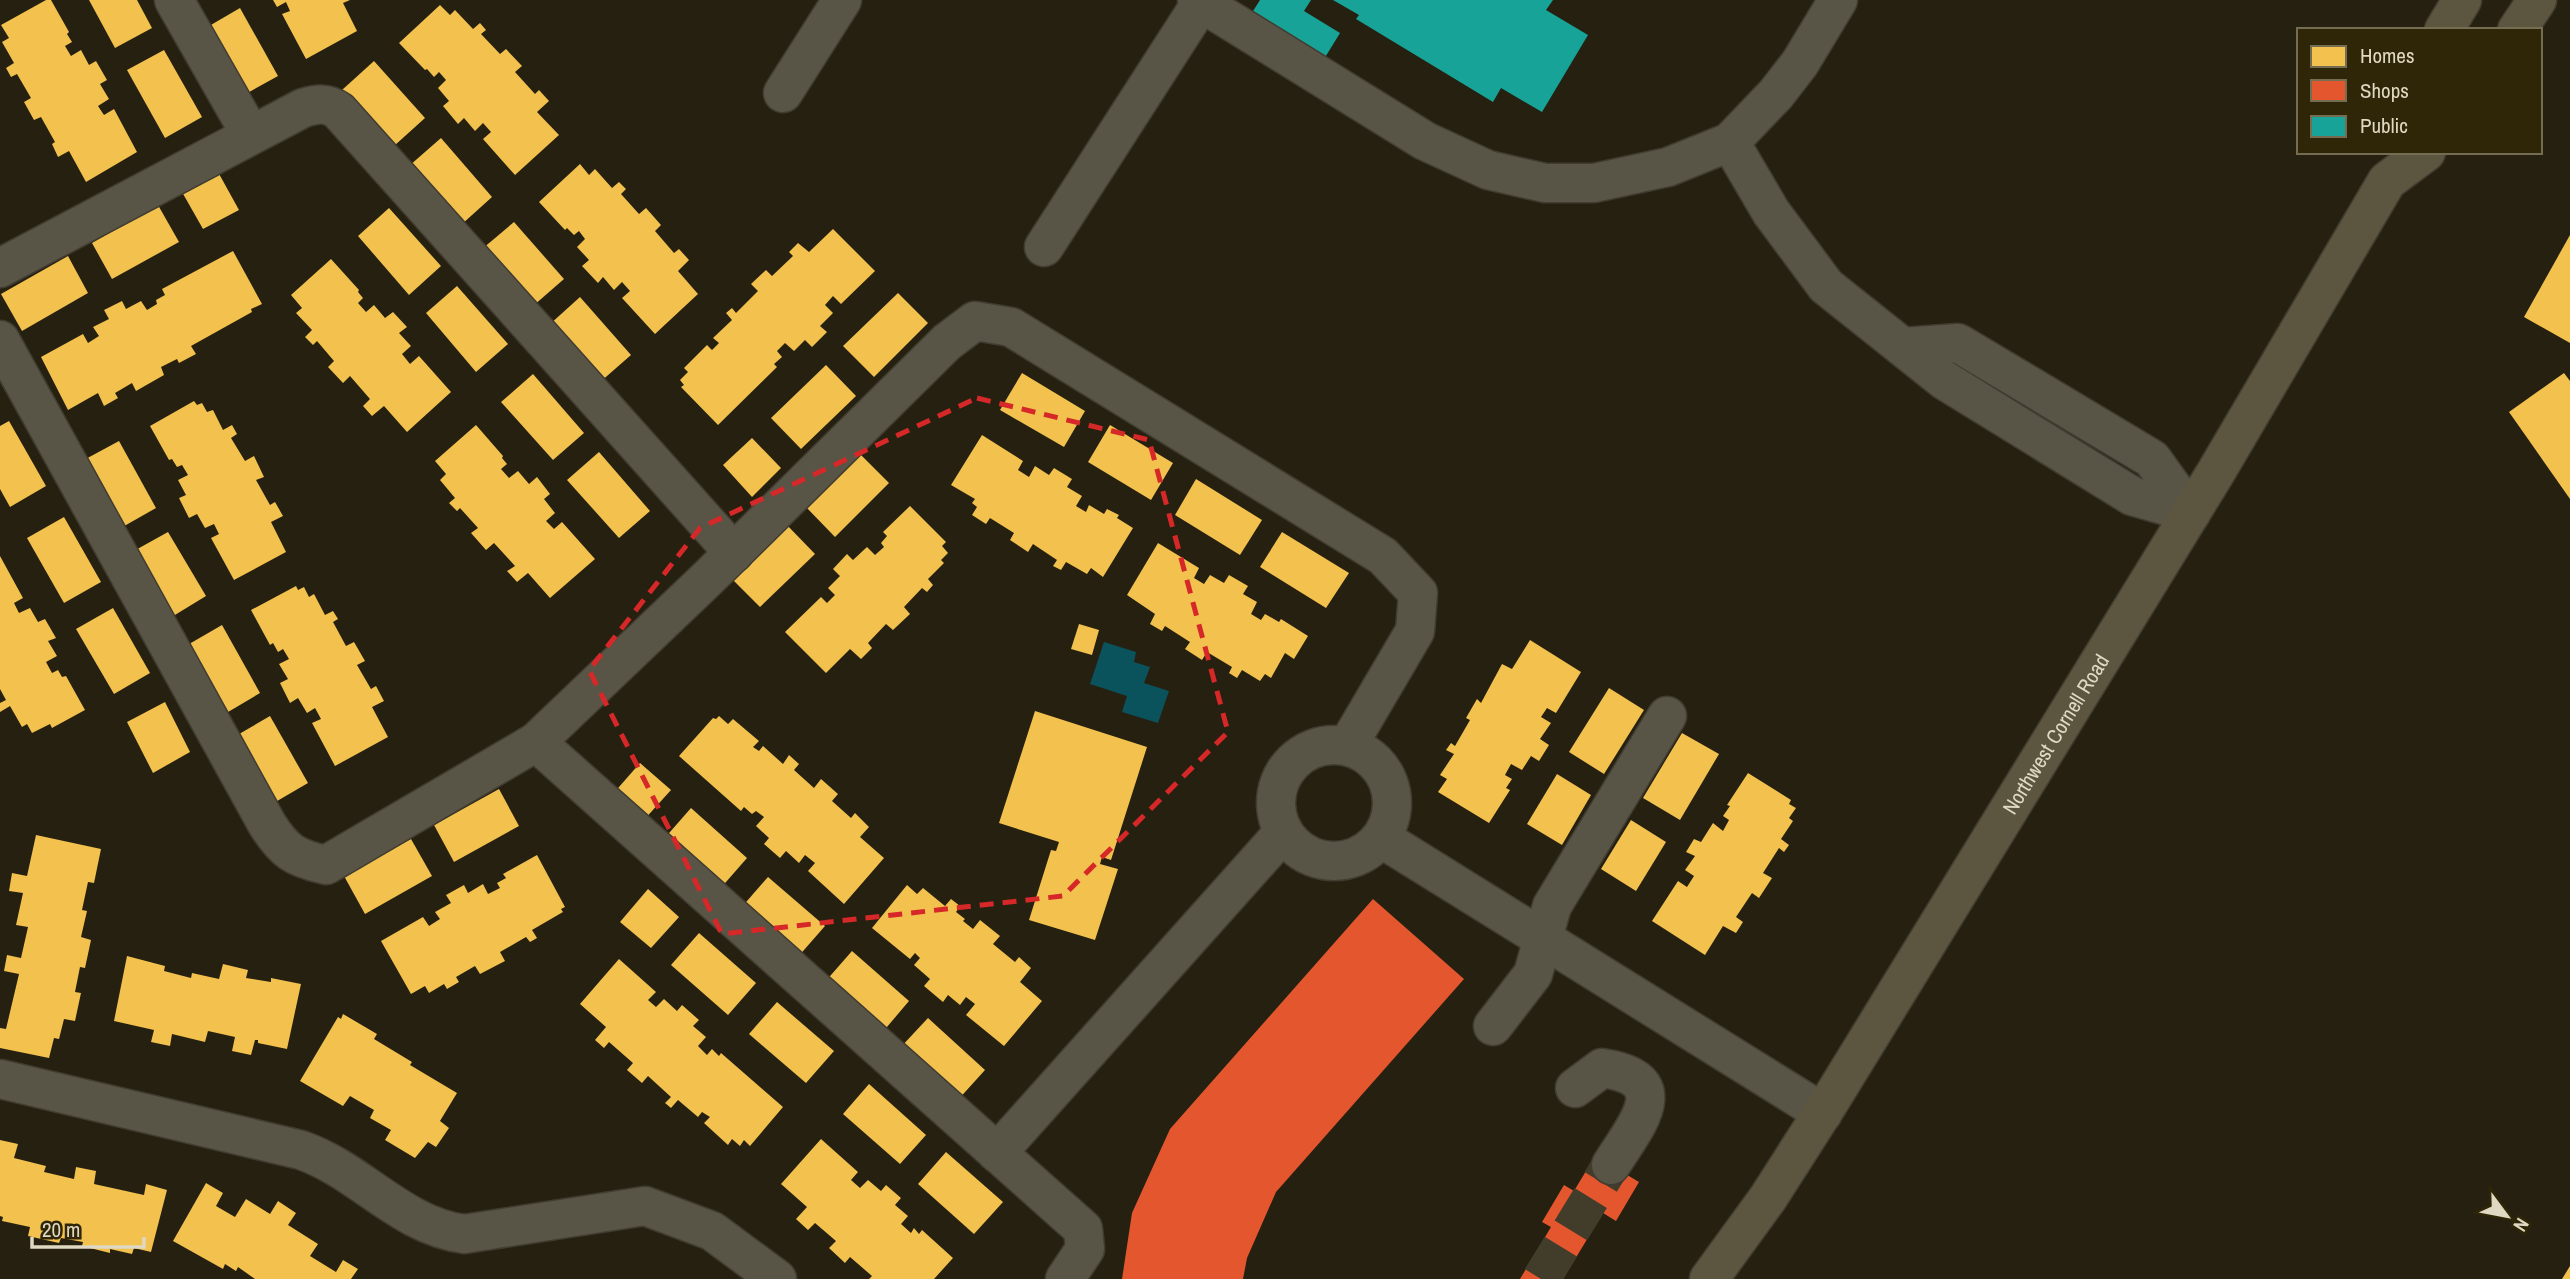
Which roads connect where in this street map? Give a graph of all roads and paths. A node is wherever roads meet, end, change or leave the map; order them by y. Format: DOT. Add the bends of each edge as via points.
graph roads {
  1 [pos="174,0"];
  2 [pos="842,0"];
  3 [pos="1838,0"];
  4 [pos="2462,0"];
  5 [pos="2537,0"];
  6 [pos="1199,1"];
  7 [pos="2445,28"];
  8 [pos="2518,28"];
  9 [pos="783,93"];
  10 [pos="251,135"];
  11 [pos="1730,142"];
  12 [pos="2421,154"];
  13 [pos="2388,166"];
  14 [pos="1044,247"];
  15 [pos="0,268"];
  16 [pos="0,340"];
  17 [pos="2191,513"];
  18 [pos="734,553"];
  19 [pos="1667,716"];
  20 [pos="536,742"];
  21 [pos="1348,745"];
  22 [pos="1283,834"];
  23 [pos="1381,838"];
  24 [pos="1542,938"];
  25 [pos="1493,1026"];
  26 [pos="0,1079"];
  27 [pos="1575,1088"];
  28 [pos="1823,1113"];
  29 [pos="997,1153"];
  30 [pos="1611,1166"];
  31 [pos="777,1279"];
  32 [pos="1065,1279"];
  33 [pos="1709,1279"];
  1 -- 10 [label="lane"];
  2 -- 9 [label="lane"];
  3 -- 11 [label="lane" via="1800,64"];
  4 -- 7 [label="main road"];
  5 -- 8 [label="main road"];
  6 -- 11 [label="lane" via="1425,141 1488,170 1545,183 1594,183 1668,167"];
  6 -- 14 [label="lane"];
  10 -- 15 [label="lane"];
  10 -- 18 [label="lane" via="317,104 340,111"];
  11 -- 17 [label="lane" via="1771,212 1826,286 1944,380 2132,496"];
  12 -- 13 [label="main road, Northwest Cornell Road"];
  13 -- 17 [label="main road, Northwest Cornell Road"];
  16 -- 20 [label="lane" via="280,845 301,860 326,865"];
  17 -- 28 [label="main road, Northwest Cornell Road"];
  18 -- 20 [label="lane"];
  18 -- 21 [label="lane" via="947,342 975,321 1011,327 1383,556 1418,593 1415,631"];
  19 -- 24 [label="lane" via="1552,906"];
  20 -- 29 [label="lane"];
  21 -- 22 [label="lane" via="1325,744 1303,752 1286,768 1276,789 1275,811"];
  21 -- 23 [label="lane" via="1369,755 1384,772 1392,794 1391,816"];
  22 -- 23 [label="lane" via="1299,850 1320,860 1343,861 1364,853"];
  22 -- 29 [label="lane"];
  23 -- 24 [label="lane"];
  24 -- 25 [label="lane" via="1533,974"];
  24 -- 28 [label="lane"];
  26 -- 31 [label="lane" via="322,1157 418,1221 442,1231 464,1234 645,1206 712,1231"];
  27 -- 30 [label="lane" via="1602,1068 1636,1078 1646,1095 1645,1111"];
  28 -- 33 [label="main road, Northwest Cornell Road"];
  29 -- 32 [label="lane" via="1083,1229 1085,1249"];
}
